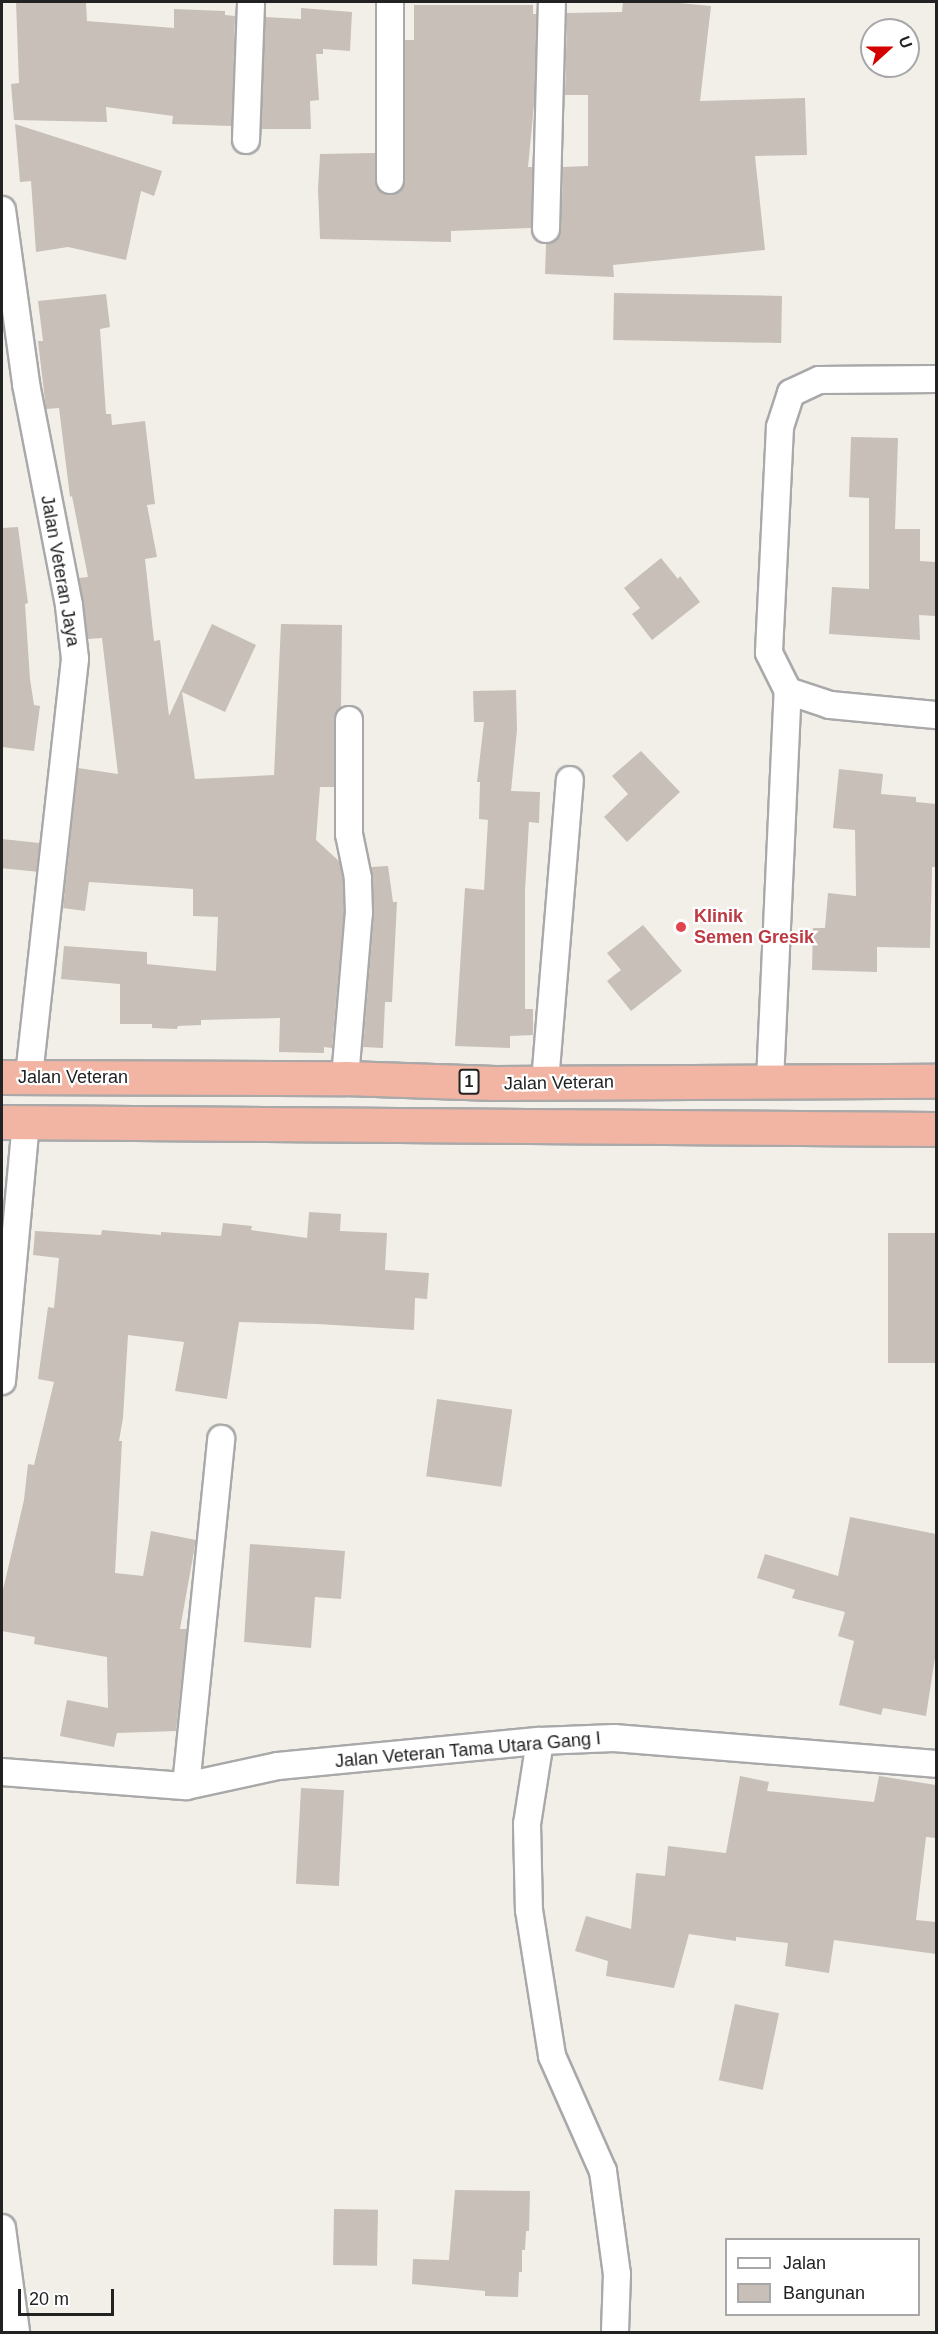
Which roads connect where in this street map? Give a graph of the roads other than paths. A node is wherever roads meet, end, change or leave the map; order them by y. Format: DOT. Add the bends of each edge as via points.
graph roads {
  1 [pos="251,2"];
  2 [pos="390,2"];
  3 [pos="552,2"];
  4 [pos="246,140"];
  5 [pos="390,180"];
  6 [pos="2,210"];
  7 [pos="546,229"];
  8 [pos="936,379"];
  9 [pos="788,691"];
  10 [pos="936,715"];
  11 [pos="350,720"];
  12 [pos="570,780"];
  13 [pos="15,1077"];
  14 [pos="345,1078"];
  15 [pos="936,1081"];
  16 [pos="545,1082"];
  17 [pos="770,1082"];
  18 [pos="14,1122"];
  19 [pos="936,1129"];
  20 [pos="2,1381"];
  21 [pos="221,1438"];
  22 [pos="540,1741"];
  23 [pos="936,1764"];
  24 [pos="2,1772"];
  25 [pos="186,1786"];
  26 [pos="2,2228"];
  27 [pos="16,2332"];
  28 [pos="615,2332"];
  1 -- 4 [label="street"];
  2 -- 5 [label="street"];
  3 -- 7 [label="street"];
  6 -- 13 [label="street, Jalan Veteran Jaya" via="26,384 69,606 75,659"];
  8 -- 9 [label="street" via="819,380 791,393 780,427 769,653"];
  9 -- 10 [label="street" via="830,705"];
  9 -- 17 [label="street"];
  11 -- 14 [label="street" via="349,834 358,878 359,913"];
  12 -- 16 [label="street"];
  13 -- 14 [label="highway, Jalan Veteran / 1"];
  14 -- 16 [label="highway, Jalan Veteran / 1"];
  15 -- 17 [label="highway, Jalan Veteran / 1"];
  16 -- 17 [label="highway, Jalan Veteran / 1"];
  18 -- 19 [label="highway"];
  18 -- 20 [label="street"];
  21 -- 25 [label="street"];
  22 -- 23 [label="street, Jalan Veteran Tama Utara Gang I" via="614,1738"];
  22 -- 25 [label="street, Jalan Veteran Tama Utara Gang I" via="278,1766"];
  22 -- 28 [label="street" via="527,1824 529,1910 552,2056 603,2171 617,2274"];
  24 -- 25 [label="street, Jalan Veteran Tama Utara Gang I"];
  26 -- 27 [label="street"];
}
